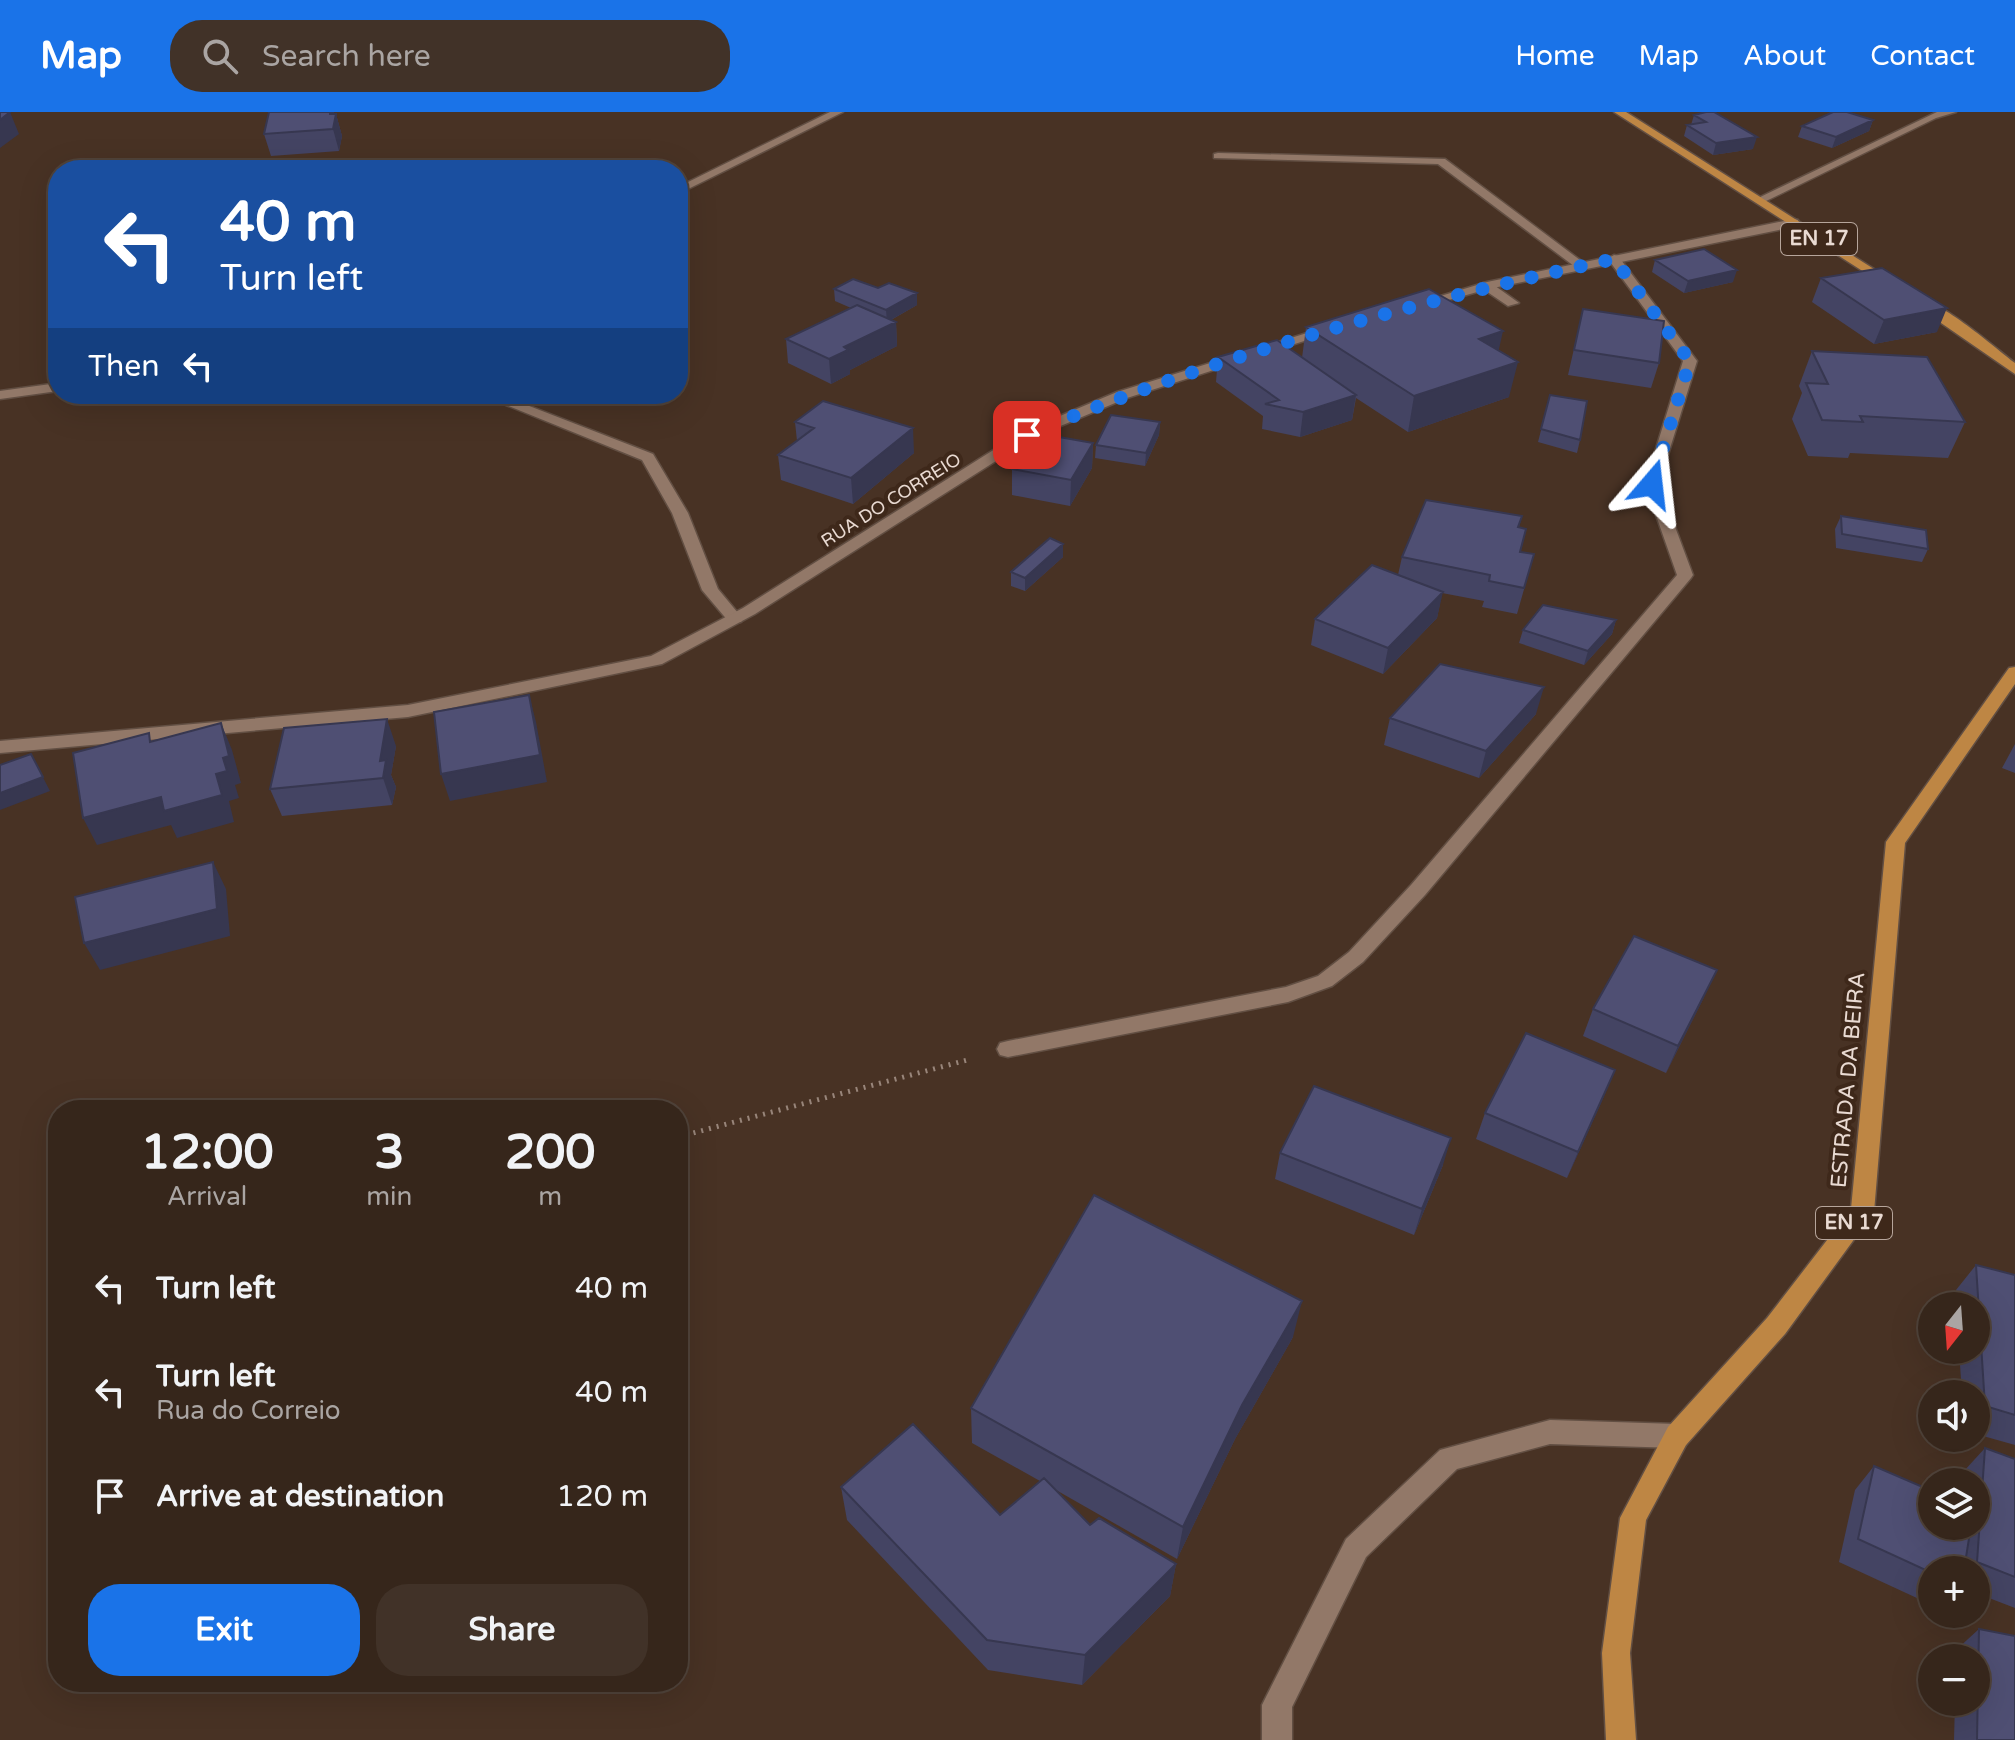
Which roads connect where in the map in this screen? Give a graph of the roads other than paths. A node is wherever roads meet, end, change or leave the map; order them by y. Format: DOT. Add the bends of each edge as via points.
graph roads {
  1 [pos="838,112"];
  2 [pos="1619,112"];
  3 [pos="1951,112"];
  4 [pos="1218,156"];
  5 [pos="688,186"];
  6 [pos="1760,200"];
  7 [pos="1794,223"];
  8 [pos="1614,259"];
  9 [pos="1582,266"];
  10 [pos="1487,286"];
  11 [pos="1513,303"];
  12 [pos="1402,310"];
  13 [pos="1344,327"];
  14 [pos="2015,370"];
  15 [pos="48,388"];
  16 [pos="0,395"];
  17 [pos="512,404"];
  18 [pos="742,615"];
  19 [pos="2015,672"];
  20 [pos="0,747"];
  21 [pos="1008,1049"];
  22 [pos="1677,1436"];
  23 [pos="1277,1740"];
  24 [pos="1621,1740"];
  1 -- 5 [label="street"];
  2 -- 6 [label="main road, EN 17"];
  3 -- 6 [label="street"];
  4 -- 9 [label="street" via="1441,161"];
  6 -- 7 [label="main road, EN 17"];
  7 -- 8 [label="street"];
  7 -- 14 [label="main road, EN 17" via="1954,323"];
  8 -- 9 [label="street"];
  8 -- 21 [label="street" via="1690,361 1652,484 1685,575 1418,890 1356,957 1325,981 1288,994"];
  9 -- 10 [label="street"];
  10 -- 11 [label="street"];
  10 -- 12 [label="street"];
  13 -- 18 [label="street, RUA DO CORREIO" via="1122,395 1027,435"];
  15 -- 16 [label="street"];
  17 -- 18 [label="street" via="648,457 680,513 710,590"];
  18 -- 20 [label="street, RUA DO CORREIO" via="656,660 408,711"];
  19 -- 22 [label="main road, ESTRADA DA BEIRA / EN 17" via="1896,842 1862,1212 1776,1326"];
  22 -- 23 [label="street" via="1550,1432 1449,1459 1356,1548 1277,1705"];
  22 -- 24 [label="main road, ESTRADA DA BEIRA / EN 17" via="1633,1518 1616,1653"];
}
